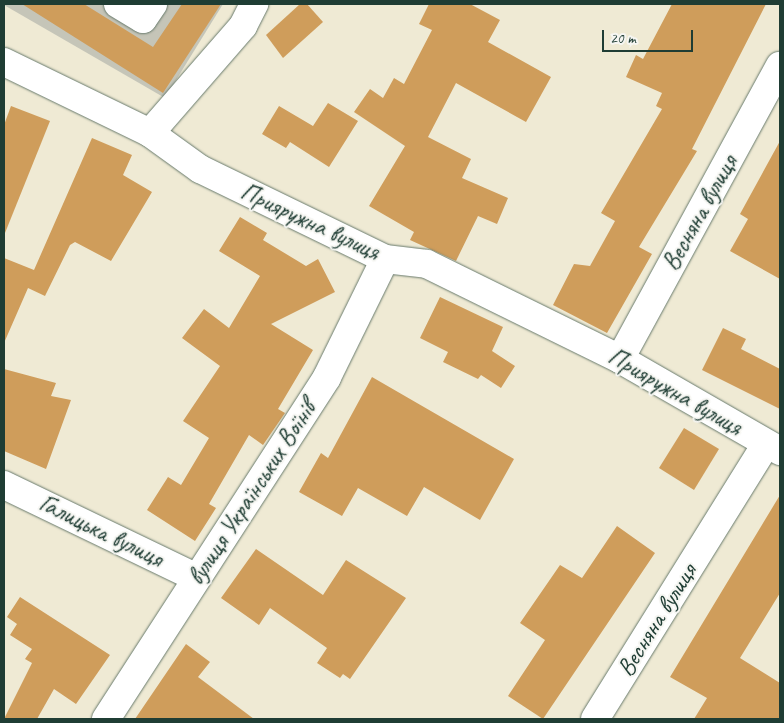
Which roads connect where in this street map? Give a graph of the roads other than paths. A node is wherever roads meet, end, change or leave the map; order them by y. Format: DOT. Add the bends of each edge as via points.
graph roads {
  1 [pos="118,4"];
  2 [pos="152,4"];
  3 [pos="254,4"];
  4 [pos="4,62"];
  5 [pos="780,66"];
  6 [pos="150,133"];
  7 [pos="385,260"];
  8 [pos="620,359"];
  9 [pos="773,448"];
  10 [pos="4,485"];
  11 [pos="197,578"];
  12 [pos="106,719"];
  13 [pos="596,719"];
  1 -- 2 [label="street" via="143,19"];
  3 -- 6 [label="street" via="243,26"];
  4 -- 6 [label="street, Прияружна вулиця"];
  5 -- 8 [label="street, Весняна вулиця"];
  6 -- 7 [label="street, Прияружна вулиця" via="200,169"];
  7 -- 8 [label="street, Прияружна вулиця" via="427,264"];
  7 -- 11 [label="street, вулиця Українських Воїнів" via="327,377"];
  8 -- 9 [label="street, Прияружна вулиця"];
  9 -- 13 [label="street, Весняна вулиця"];
  10 -- 11 [label="street, Галицька вулиця"];
  11 -- 12 [label="street, вулиця Українських Воїнів"];
}
